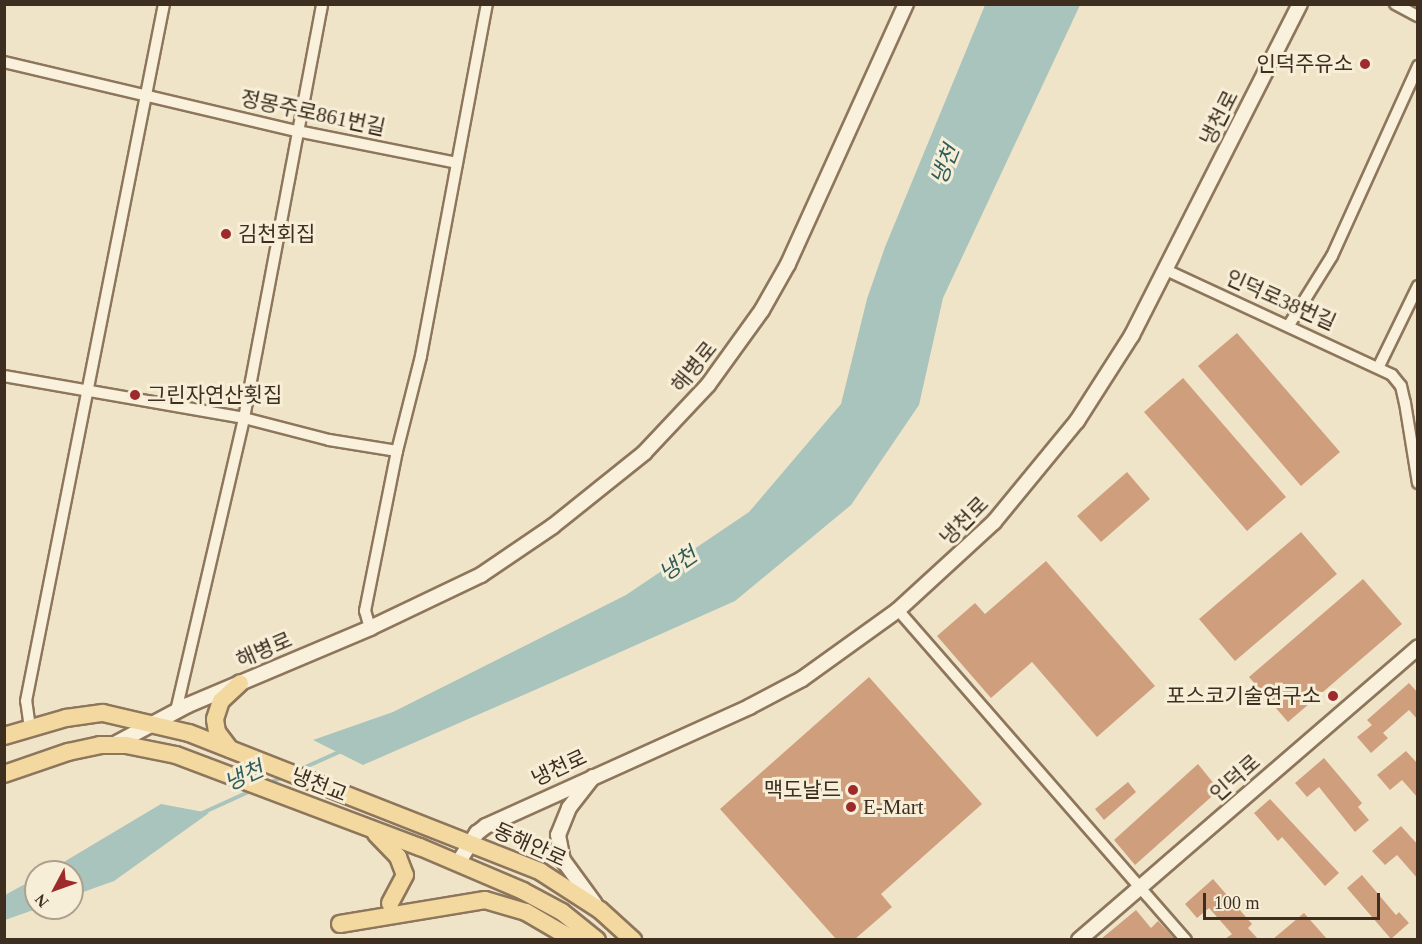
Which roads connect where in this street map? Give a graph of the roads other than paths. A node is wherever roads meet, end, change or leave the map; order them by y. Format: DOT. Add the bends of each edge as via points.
graph roads {
  1 [pos="164,4"];
  2 [pos="322,4"];
  3 [pos="487,4"];
  4 [pos="906,4"];
  5 [pos="1300,4"];
  6 [pos="1395,4"];
  7 [pos="1418,16"];
  8 [pos="4,62"];
  9 [pos="1418,66"];
  10 [pos="146,96"];
  11 [pos="297,131"];
  12 [pos="457,163"];
  13 [pos="1166,270"];
  14 [pos="1418,286"];
  15 [pos="1289,326"];
  16 [pos="1379,366"];
  17 [pos="4,376"];
  18 [pos="87,392"];
  19 [pos="244,418"];
  20 [pos="397,451"];
  21 [pos="1418,483"];
  22 [pos="898,610"];
  23 [pos="370,628"];
  24 [pos="1418,647"];
  25 [pos="240,683"];
  26 [pos="176,711"];
  27 [pos="153,722"];
  28 [pos="30,728"];
  29 [pos="4,736"];
  30 [pos="113,745"];
  31 [pos="230,749"];
  32 [pos="4,774"];
  33 [pos="596,774"];
  34 [pos="396,813"];
  35 [pos="366,826"];
  36 [pos="469,842"];
  37 [pos="458,863"];
  38 [pos="1140,887"];
  39 [pos="390,903"];
  40 [pos="600,910"];
  41 [pos="340,924"];
  42 [pos="574,939"];
  43 [pos="597,939"];
  44 [pos="633,939"];
  45 [pos="1079,939"];
  46 [pos="1186,939"];
  1 -- 10 [label="street"];
  2 -- 11 [label="street"];
  3 -- 12 [label="street"];
  4 -- 23 [label="street, 해병로" via="776,287 735,350 687,409 620,474 524,547 458,587"];
  5 -- 13 [label="street, 냉천로"];
  6 -- 7 [label="street"];
  8 -- 10 [label="street, 정몽주로861번길"];
  9 -- 15 [label="street" via="1332,256"];
  10 -- 11 [label="street, 정몽주로861번길"];
  10 -- 18 [label="street"];
  11 -- 12 [label="street, 정몽주로861번길"];
  11 -- 19 [label="street"];
  12 -- 20 [label="street" via="428,321"];
  13 -- 15 [label="street, 인덕로38번길"];
  13 -- 22 [label="street, 냉천로" via="1115,364 1056,449 994,522"];
  14 -- 16 [label="street"];
  15 -- 16 [label="street, 인덕로38번길"];
  16 -- 21 [label="street, 인덕로38번길" via="1401,386"];
  17 -- 18 [label="street"];
  18 -- 19 [label="street"];
  18 -- 28 [label="street" via="26,701"];
  19 -- 20 [label="street" via="329,440"];
  19 -- 26 [label="street"];
  20 -- 23 [label="street" via="365,611"];
  22 -- 33 [label="street, 냉천로" via="776,693"];
  22 -- 38 [label="street"];
  23 -- 25 [label="street, 해병로"];
  24 -- 38 [label="street, 인덕로"];
  25 -- 26 [label="street, 해병로"];
  25 -- 31 [label="main road" via="222,701 215,719 217,732"];
  26 -- 27 [label="street, 해병로"];
  27 -- 28 [label="main road" via="103,714"];
  27 -- 30 [label="street, 해병로"];
  27 -- 31 [label="main road, 냉천교"];
  28 -- 29 [label="main road"];
  30 -- 32 [label="main road" via="68,752"];
  30 -- 35 [label="main road, 냉천교" via="154,749"];
  31 -- 34 [label="main road, 냉천교"];
  33 -- 36 [label="street, 냉천로" via="486,826"];
  33 -- 40 [label="street" via="569,808 558,835 563,860"];
  34 -- 36 [label="main road, 동해안로"];
  35 -- 37 [label="main road"];
  35 -- 39 [label="main road" via="391,848 403,868 404,882"];
  36 -- 37 [label="street, 냉천로"];
  36 -- 40 [label="main road, 동해안로" via="541,872"];
  37 -- 43 [label="main road" via="543,901"];
  38 -- 45 [label="street, 인덕로"];
  38 -- 46 [label="street"];
  40 -- 44 [label="main road, 동해안로"];
  41 -- 42 [label="main road" via="485,900 526,912"];
}
